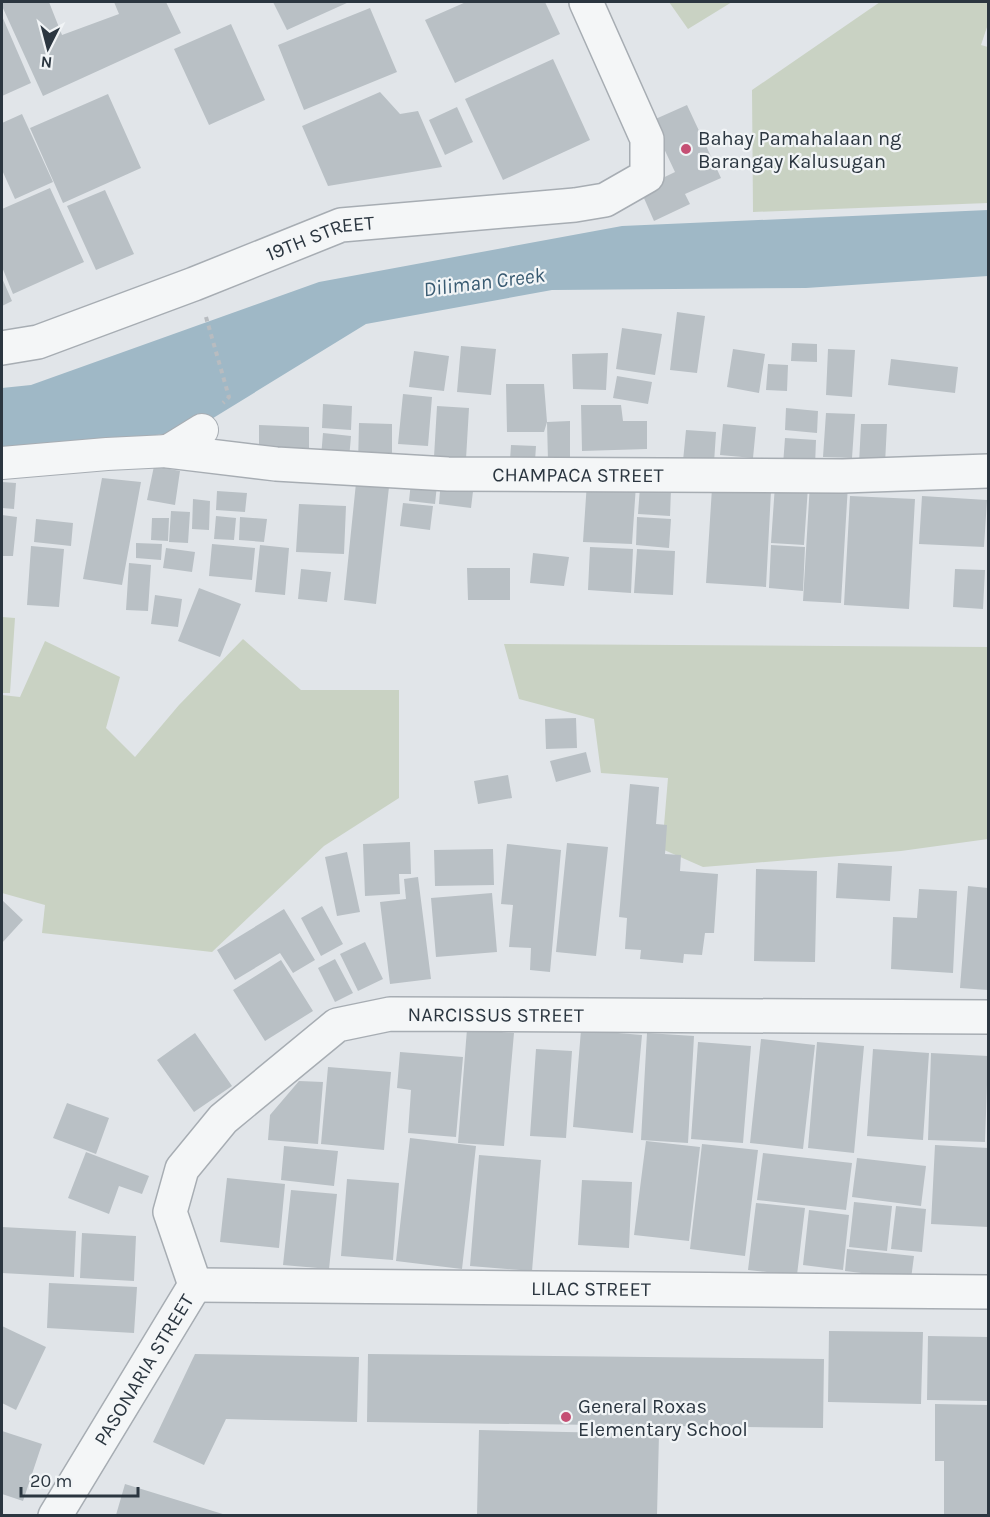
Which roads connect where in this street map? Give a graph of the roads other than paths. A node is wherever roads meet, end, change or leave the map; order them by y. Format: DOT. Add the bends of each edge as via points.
graph roads {
  1 [pos="586,2"];
  2 [pos="2,348"];
  3 [pos="202,430"];
  4 [pos="168,451"];
  5 [pos="2,463"];
  6 [pos="988,471"];
  7 [pos="988,1017"];
  8 [pos="195,1285"];
  9 [pos="988,1292"];
  10 [pos="55,1515"];
  1 -- 2 [label="street, 19TH STREET" via="647,139 646,176 605,200 575,205 341,225 38,342"];
  3 -- 4 [label="street"];
  4 -- 5 [label="street"];
  4 -- 6 [label="street, CHAMPACA STREET" via="276,464 448,474 843,476"];
  7 -- 8 [label="street, NARCISSUS STREET" via="390,1014 337,1025 223,1119 182,1169 170,1212"];
  8 -- 9 [label="street, LILAC STREET"];
  8 -- 10 [label="street, PASONARIA STREET"];
}
